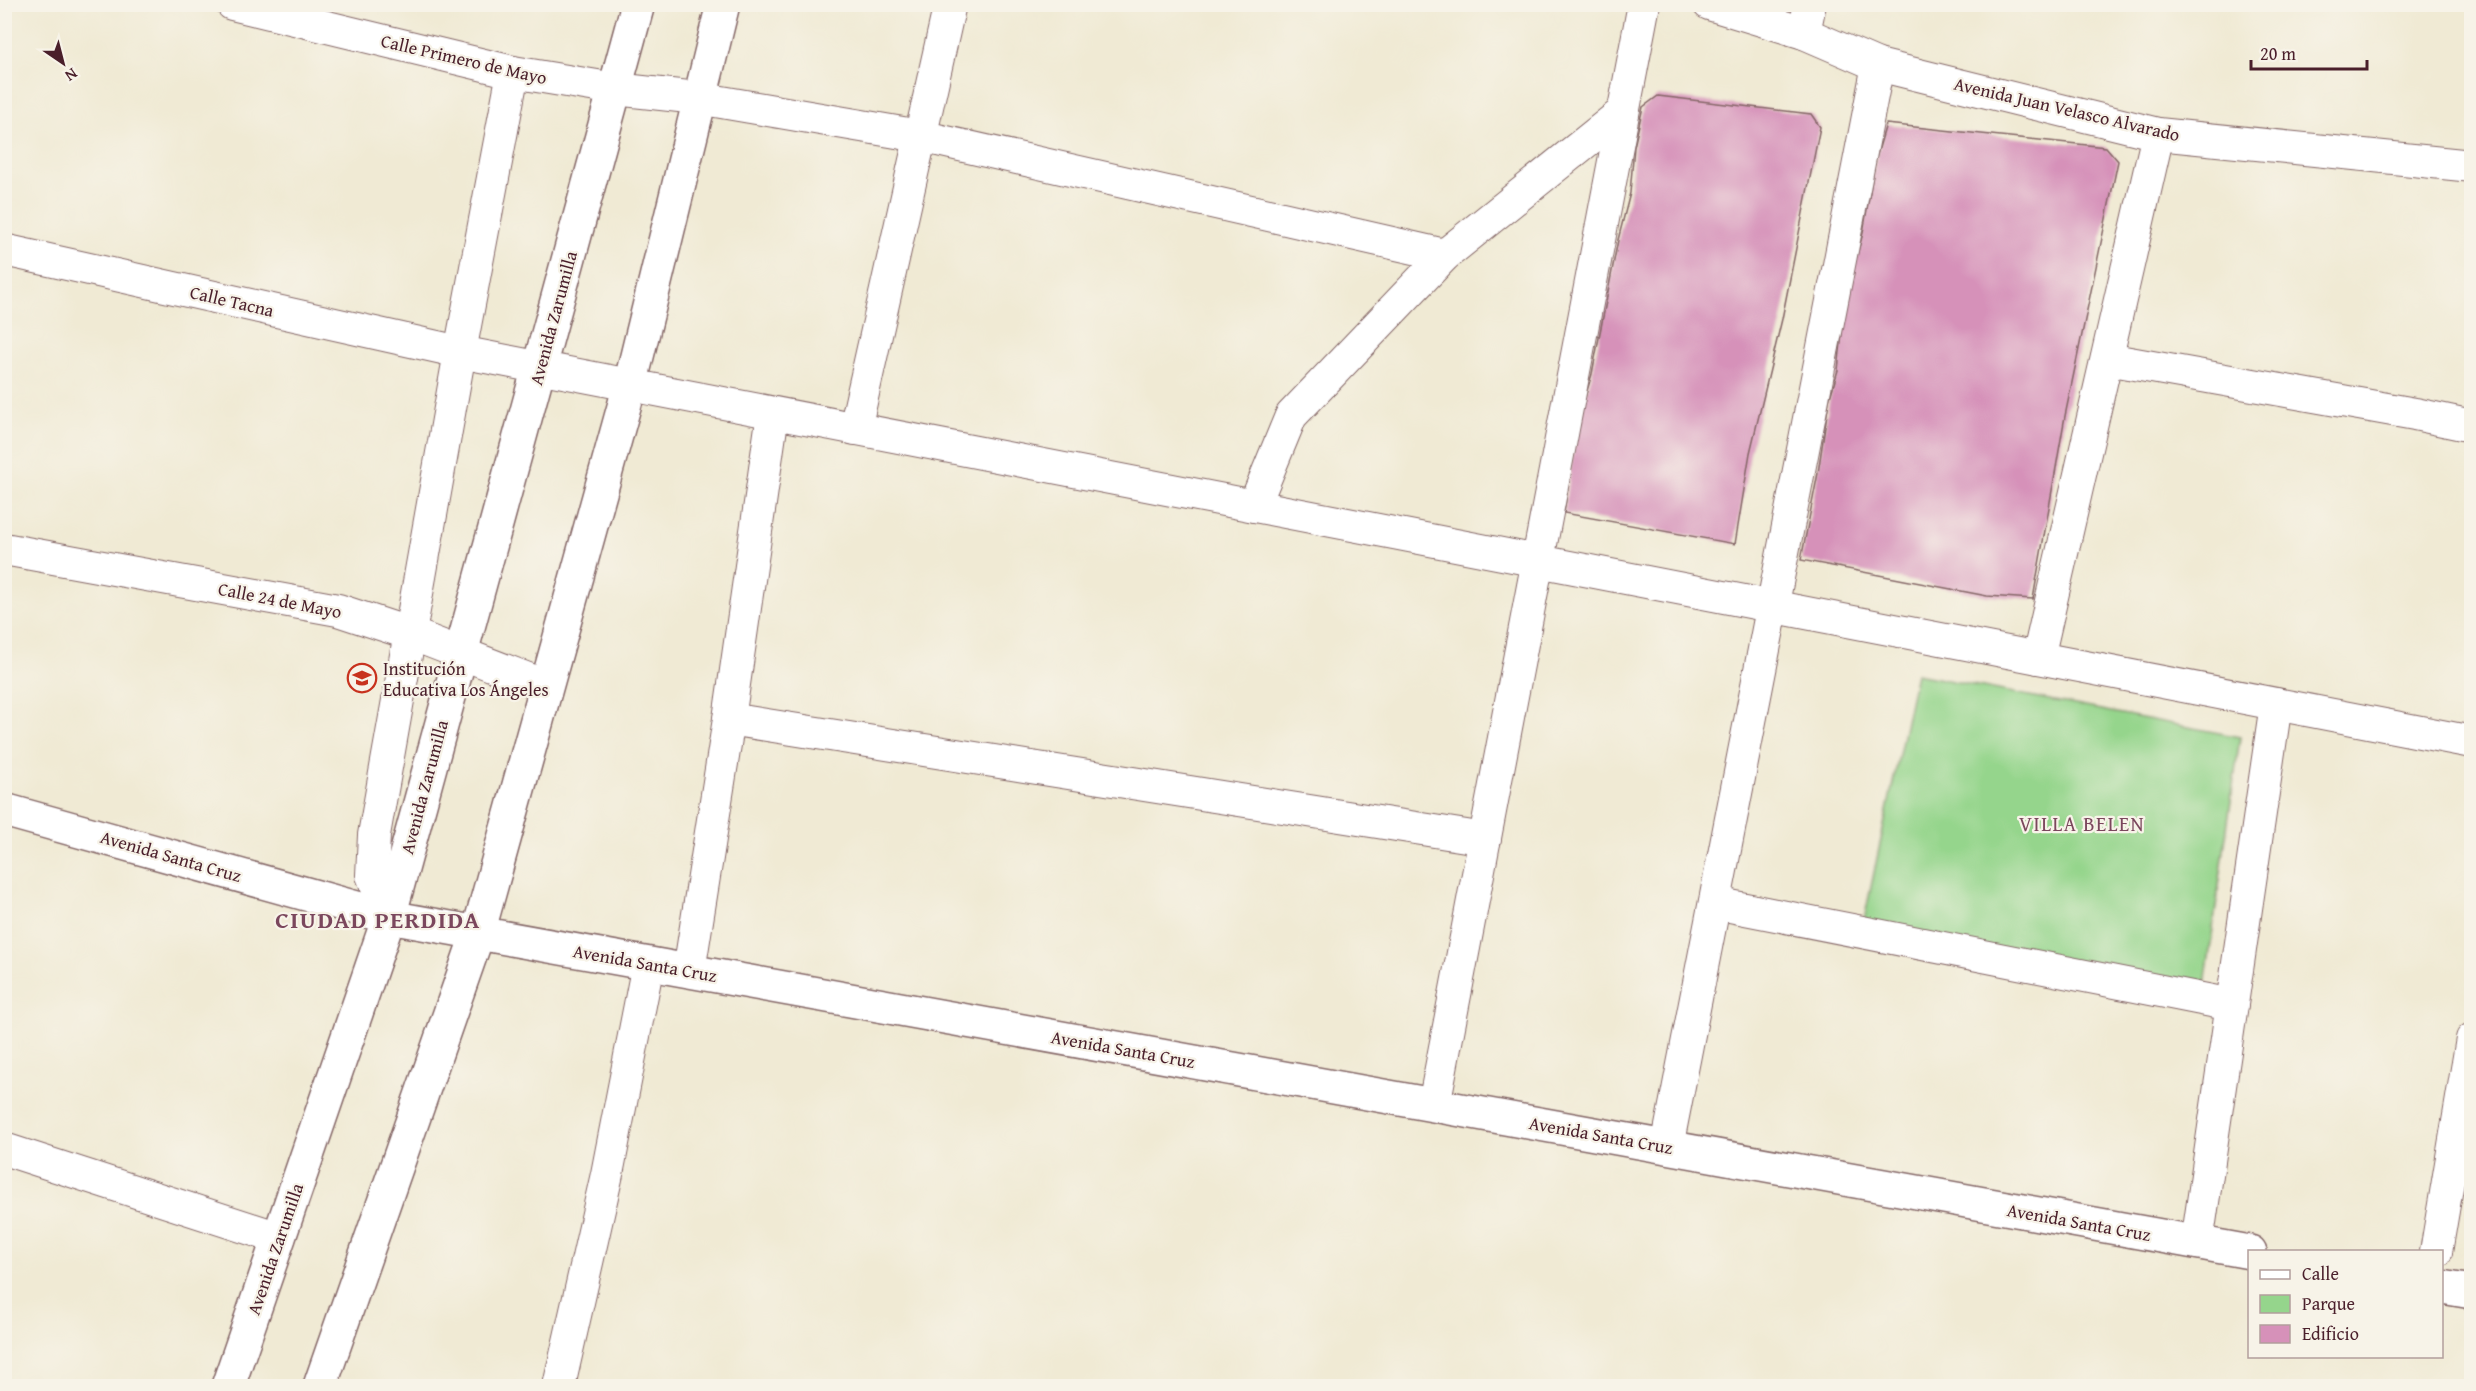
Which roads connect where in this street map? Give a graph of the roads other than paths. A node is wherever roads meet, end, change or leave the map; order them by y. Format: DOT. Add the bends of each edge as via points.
graph roads {
  1 [pos="231,4"];
  2 [pos="638,4"];
  3 [pos="723,4"];
  4 [pos="950,4"];
  5 [pos="1644,4"];
  6 [pos="1709,4"];
  7 [pos="1807,19"];
  8 [pos="1878,65"];
  9 [pos="513,72"];
  10 [pos="615,89"];
  11 [pos="698,98"];
  12 [pos="1623,112"];
  13 [pos="2158,134"];
  14 [pos="920,136"];
  15 [pos="2472,166"];
  16 [pos="4,250"];
  17 [pos="1445,255"];
  18 [pos="460,352"];
  19 [pos="2107,359"];
  20 [pos="539,368"];
  21 [pos="630,385"];
  22 [pos="773,413"];
  23 [pos="2472,426"];
  24 [pos="855,429"];
  25 [pos="1254,506"];
  26 [pos="4,549"];
  27 [pos="1538,561"];
  28 [pos="1772,607"];
  29 [pos="411,634"];
  30 [pos="460,655"];
  31 [pos="2038,658"];
  32 [pos="546,686"];
  33 [pos="2276,704"];
  34 [pos="729,718"];
  35 [pos="2472,742"];
  36 [pos="4,810"];
  37 [pos="1485,839"];
  38 [pos="1715,903"];
  39 [pos="389,917"];
  40 [pos="478,933"];
  41 [pos="648,964"];
  42 [pos="688,971"];
  43 [pos="2232,1005"];
  44 [pos="2472,1039"];
  45 [pos="1434,1105"];
  46 [pos="1667,1147"];
  47 [pos="4,1149"];
  48 [pos="279,1238"];
  49 [pos="2197,1243"];
  50 [pos="2436,1250"];
  51 [pos="2248,1252"];
  52 [pos="2443,1287"];
  53 [pos="2472,1292"];
  54 [pos="228,1386"];
  55 [pos="320,1386"];
  56 [pos="559,1386"];
  1 -- 9 [label="street, Calle Primero de Mayo"];
  2 -- 10 [label="street, Avenida Zarumilla"];
  3 -- 11 [label="street"];
  4 -- 14 [label="street"];
  5 -- 12 [label="street"];
  6 -- 7 [label="street, Avenida Juan Velasco Alvarado"];
  7 -- 8 [label="street, Avenida Juan Velasco Alvarado"];
  8 -- 13 [label="street, Avenida Juan Velasco Alvarado"];
  8 -- 28 [label="street"];
  9 -- 10 [label="street, Calle Primero de Mayo"];
  9 -- 18 [label="street"];
  10 -- 11 [label="street, Calle Primero de Mayo"];
  10 -- 20 [label="street, Avenida Zarumilla"];
  11 -- 14 [label="street, Calle Primero de Mayo"];
  11 -- 21 [label="street"];
  12 -- 17 [label="street"];
  12 -- 27 [label="street"];
  13 -- 15 [label="street, Avenida Juan Velasco Alvarado"];
  13 -- 19 [label="street"];
  14 -- 17 [label="street, Calle Primero de Mayo"];
  14 -- 24 [label="street"];
  16 -- 18 [label="street, Calle Tacna"];
  17 -- 25 [label="street" via="1291,416"];
  18 -- 20 [label="street, Calle Tacna"];
  18 -- 29 [label="street"];
  19 -- 23 [label="street"];
  19 -- 31 [label="street"];
  20 -- 21 [label="street, Calle Tacna"];
  20 -- 30 [label="street, Avenida Zarumilla"];
  21 -- 22 [label="street, Calle Tacna"];
  21 -- 32 [label="street"];
  22 -- 24 [label="street, Calle Tacna"];
  22 -- 34 [label="street"];
  24 -- 25 [label="street, Calle Tacna"];
  25 -- 27 [label="street, Calle Tacna"];
  26 -- 29 [label="street, Calle 24 de Mayo" via="338,610"];
  27 -- 28 [label="street, Calle Tacna"];
  27 -- 37 [label="street"];
  28 -- 31 [label="street, Calle Tacna"];
  28 -- 38 [label="street"];
  29 -- 30 [label="street, Calle 24 de Mayo"];
  29 -- 39 [label="street" via="374,835 372,875"];
  30 -- 32 [label="street, Calle 24 de Mayo"];
  30 -- 39 [label="street, Avenida Zarumilla"];
  31 -- 33 [label="street, Calle Tacna"];
  32 -- 40 [label="street"];
  33 -- 35 [label="street, Calle Tacna"];
  33 -- 43 [label="street"];
  34 -- 37 [label="street"];
  34 -- 42 [label="street"];
  36 -- 39 [label="street, Avenida Santa Cruz"];
  37 -- 45 [label="street"];
  38 -- 43 [label="street"];
  38 -- 46 [label="street"];
  39 -- 40 [label="street, Avenida Santa Cruz"];
  39 -- 48 [label="street, Avenida Zarumilla"];
  40 -- 41 [label="street, Avenida Santa Cruz"];
  40 -- 55 [label="street"];
  41 -- 42 [label="street, Avenida Santa Cruz"];
  41 -- 56 [label="street" via="607,1174"];
  42 -- 45 [label="street, Avenida Santa Cruz"];
  43 -- 49 [label="street"];
  44 -- 50 [label="street"];
  45 -- 46 [label="street, Avenida Santa Cruz"];
  46 -- 49 [label="street, Avenida Santa Cruz"];
  47 -- 48 [label="street"];
  48 -- 54 [label="street, Avenida Zarumilla"];
  49 -- 51 [label="street, Avenida Santa Cruz"];
  52 -- 53 [label="street"];
}
